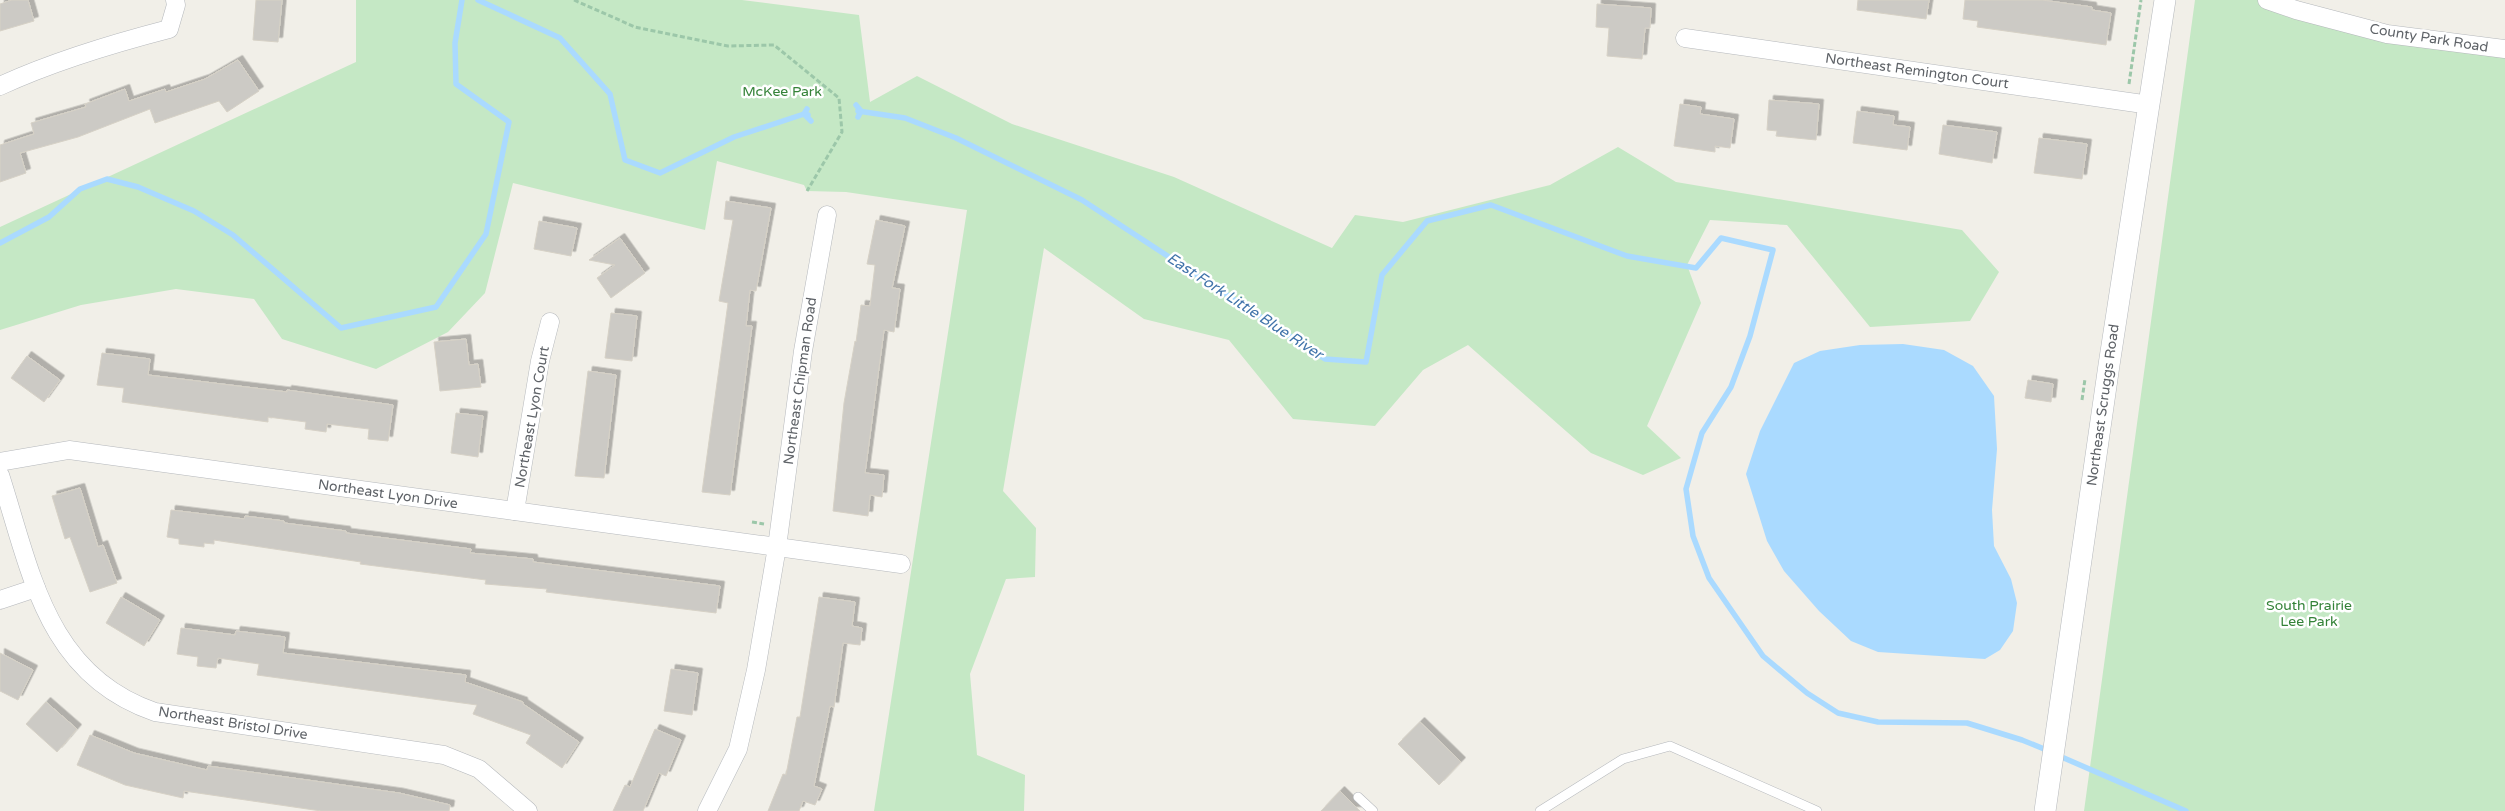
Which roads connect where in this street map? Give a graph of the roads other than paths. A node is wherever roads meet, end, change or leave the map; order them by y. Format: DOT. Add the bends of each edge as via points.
graph roads {
  1 [pos="175,0"];
  2 [pos="2165,0"];
  3 [pos="2267,0"];
  4 [pos="1685,38"];
  5 [pos="2505,49"];
  6 [pos="0,86"];
  7 [pos="2150,105"];
  8 [pos="827,216"];
  9 [pos="550,322"];
  10 [pos="0,462"];
  11 [pos="0,475"];
  12 [pos="515,511"];
  13 [pos="777,547"];
  14 [pos="901,564"];
  15 [pos="36,588"];
  16 [pos="0,600"];
  17 [pos="1358,797"];
  18 [pos="2046,807"];
  19 [pos="528,811"];
  20 [pos="708,811"];
  21 [pos="1373,811"];
  22 [pos="1540,811"];
  23 [pos="1817,811"];
  1 -- 6 [label="street" via="169,29 99,48"];
  2 -- 7 [label="street, Northeast Scruggs Road"];
  3 -- 5 [label="street, County Park Road" via="2386,34"];
  4 -- 7 [label="street, Northeast Remington Court"];
  7 -- 18 [label="street, Northeast Scruggs Road" via="2109,364"];
  8 -- 13 [label="street, Northeast Chipman Road" via="803,351"];
  9 -- 12 [label="street, Northeast Lyon Court" via="540,361"];
  10 -- 12 [label="street, Northeast Lyon Drive" via="69,450"];
  11 -- 15 [label="street, Northeast Bristol Drive"];
  12 -- 13 [label="street, Northeast Lyon Drive"];
  13 -- 14 [label="street"];
  13 -- 20 [label="street, Northeast Chipman Road" via="756,670 738,749"];
  15 -- 16 [label="street"];
  15 -- 19 [label="street, Northeast Bristol Drive" via="56,633 81,668 119,696 142,707 154,712 444,755 479,769"];
  17 -- 21 [label="lane"];
  22 -- 23 [label="lane" via="1623,759 1670,746"];
}
